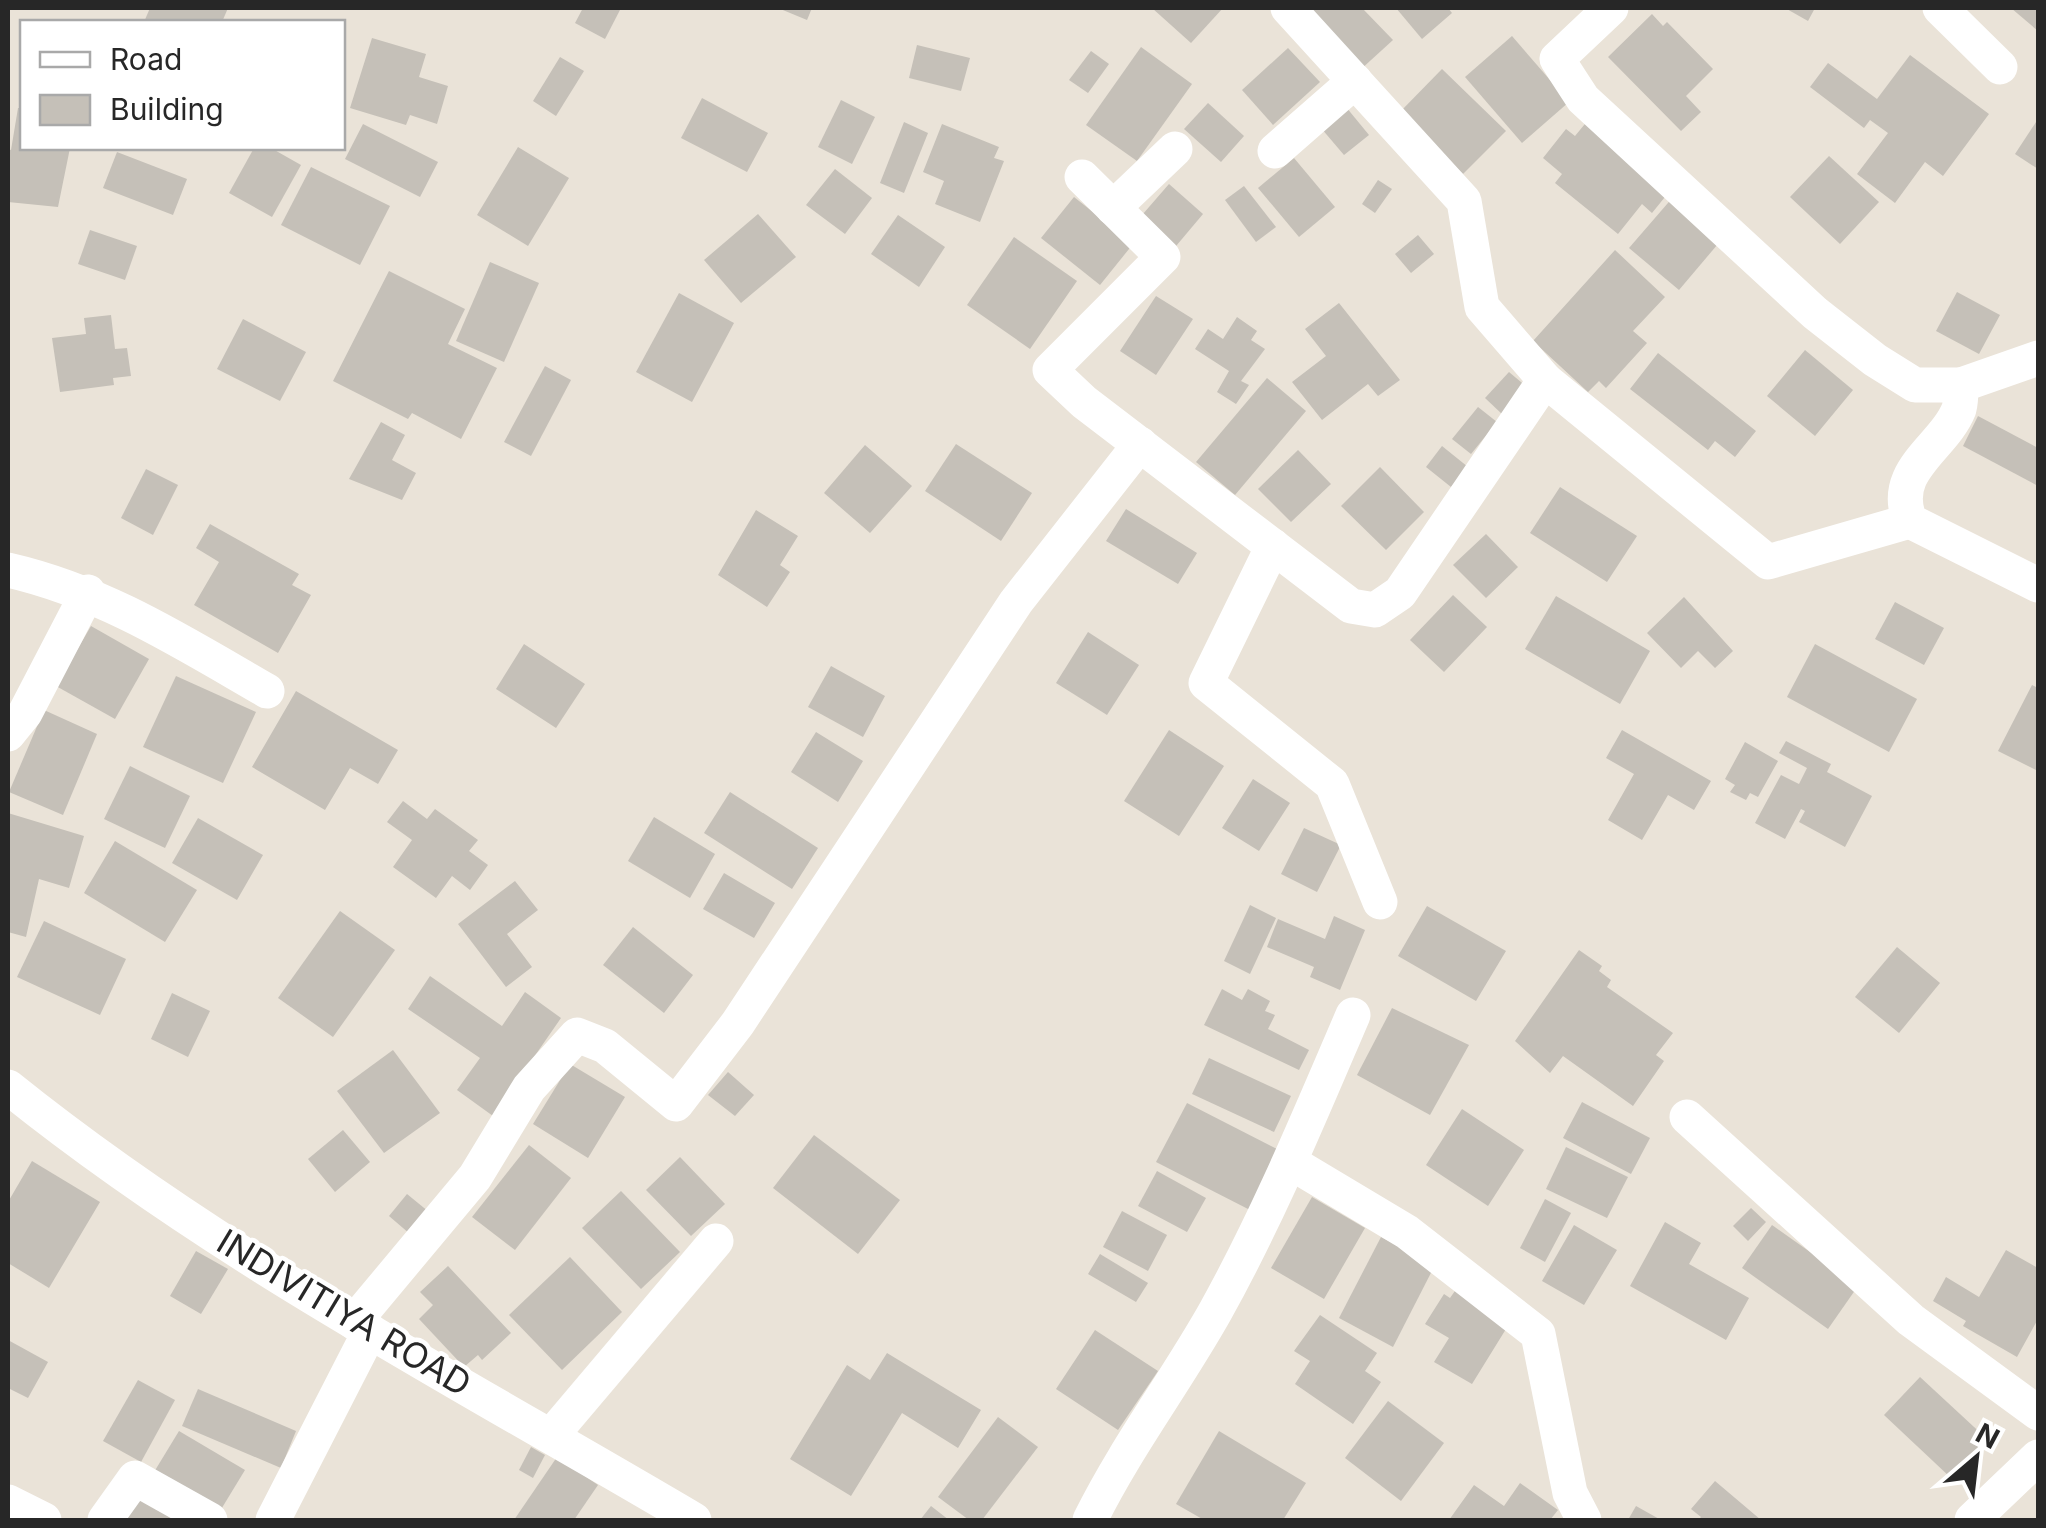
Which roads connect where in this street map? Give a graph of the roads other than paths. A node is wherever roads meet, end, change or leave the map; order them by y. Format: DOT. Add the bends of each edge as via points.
graph roads {
  1 [pos="1288,8"];
  2 [pos="1610,8"];
  3 [pos="1940,8"];
  4 [pos="2000,66"];
  5 [pos="1355,81"];
  6 [pos="1175,149"];
  7 [pos="1275,151"];
  8 [pos="1082,177"];
  9 [pos="1114,208"];
  10 [pos="2038,358"];
  11 [pos="1545,380"];
  12 [pos="1962,384"];
  13 [pos="1140,444"];
  14 [pos="1910,520"];
  15 [pos="1273,546"];
  16 [pos="8,570"];
  17 [pos="2038,586"];
  18 [pos="88,592"];
  19 [pos="267,691"];
  20 [pos="8,734"];
  21 [pos="1380,902"];
  22 [pos="1353,1016"];
  23 [pos="8,1087"];
  24 [pos="1687,1116"];
  25 [pos="1290,1162"];
  26 [pos="716,1240"];
  27 [pos="362,1326"];
  28 [pos="2038,1414"];
  29 [pos="551,1436"];
  30 [pos="2038,1457"];
  31 [pos="8,1502"];
  32 [pos="44,1520"];
  33 [pos="105,1520"];
  34 [pos="210,1520"];
  35 [pos="274,1520"];
  36 [pos="694,1520"];
  37 [pos="1090,1520"];
  38 [pos="1584,1520"];
  39 [pos="1972,1520"];
  1 -- 5 [label="street"];
  2 -- 12 [label="street" via="1557,59 1584,99 1815,313 1876,360 1914,385"];
  3 -- 4 [label="street"];
  5 -- 7 [label="street"];
  5 -- 11 [label="street" via="1464,201 1482,307"];
  6 -- 9 [label="street"];
  8 -- 9 [label="street"];
  9 -- 13 [label="street" via="1163,257 1050,370"];
  10 -- 12 [label="street"];
  11 -- 14 [label="street" via="1768,562"];
  11 -- 15 [label="street" via="1400,593 1375,610 1351,606"];
  12 -- 14 [label="street" via="1959,409 1914,466 1903,504"];
  13 -- 15 [label="street"];
  13 -- 27 [label="street" via="1016,602 738,1023 676,1104 605,1046 577,1035 529,1088 475,1177"];
  14 -- 17 [label="street"];
  15 -- 21 [label="street" via="1206,684 1332,784"];
  16 -- 18 [label="street"];
  18 -- 19 [label="street"];
  18 -- 20 [label="street"];
  22 -- 25 [label="street"];
  23 -- 27 [label="street, INDIVITIYA ROAD" via="99,1161"];
  24 -- 28 [label="street" via="1911,1320"];
  25 -- 37 [label="street" via="1214,1312"];
  25 -- 38 [label="street" via="1407,1232 1538,1334 1570,1493"];
  26 -- 29 [label="street"];
  27 -- 29 [label="street, INDIVITIYA ROAD"];
  27 -- 35 [label="street"];
  29 -- 36 [label="street, INDIVITIYA ROAD"];
  30 -- 39 [label="street"];
  31 -- 32 [label="street"];
  33 -- 34 [label="street" via="135,1478"];
}
